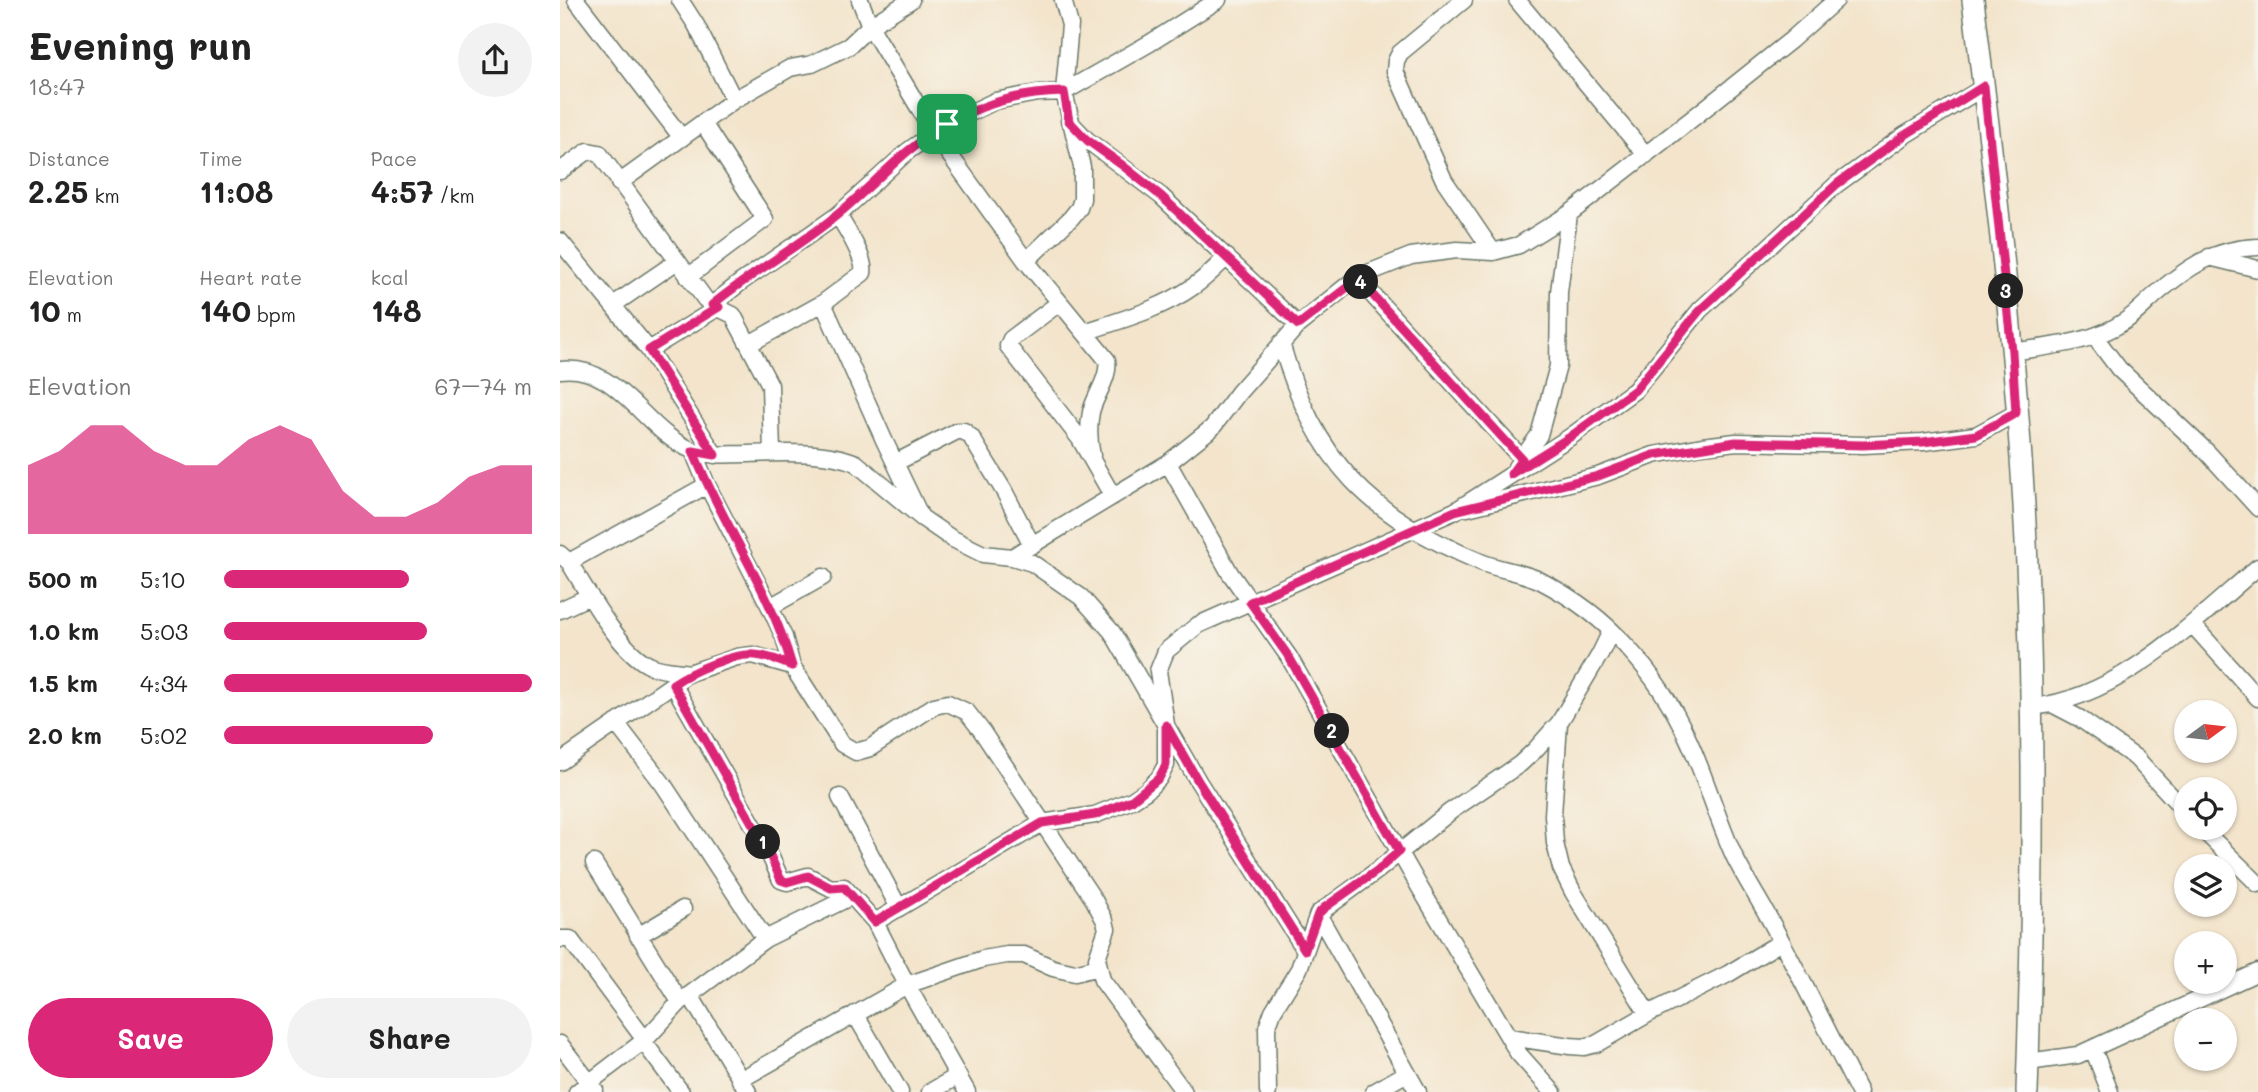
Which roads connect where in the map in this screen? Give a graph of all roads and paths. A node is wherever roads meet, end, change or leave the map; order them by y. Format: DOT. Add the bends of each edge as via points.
graph roads {
  1 [pos="576,0"];
  2 [pos="680,0"];
  3 [pos="860,0"];
  4 [pos="911,0"];
  5 [pos="1063,0"];
  6 [pos="1218,0"];
  7 [pos="1464,0"];
  8 [pos="1517,0"];
  9 [pos="1836,0"];
  10 [pos="1973,0"];
  11 [pos="870,26"];
  12 [pos="1984,86"];
  13 [pos="1064,92"];
  14 [pos="734,100"];
  15 [pos="1069,121"];
  16 [pos="703,123"];
  17 [pos="934,132"];
  18 [pos="682,138"];
  19 [pos="1646,155"];
  20 [pos="560,171"];
  21 [pos="619,184"];
  22 [pos="1569,214"];
  23 [pos="838,215"];
  24 [pos="560,241"];
  25 [pos="2258,247"];
  26 [pos="1493,252"];
  27 [pos="2208,256"];
  28 [pos="1227,257"];
  29 [pos="1026,261"];
  30 [pos="677,262"];
  31 [pos="2258,269"];
  32 [pos="688,276"];
  33 [pos="1358,279"];
  34 [pos="823,303"];
  35 [pos="1059,303"];
  36 [pos="613,305"];
  37 [pos="716,306"];
  38 [pos="1298,325"];
  39 [pos="1084,332"];
  40 [pos="2094,336"];
  41 [pos="1281,342"];
  42 [pos="748,344"];
  43 [pos="649,350"];
  44 [pos="2012,352"];
  45 [pos="560,370"];
  46 [pos="2016,413"];
  47 [pos="693,451"];
  48 [pos="772,453"];
  49 [pos="715,455"];
  50 [pos="1092,456"];
  51 [pos="1522,459"];
  52 [pos="895,463"];
  53 [pos="1167,463"];
  54 [pos="1511,474"];
  55 [pos="707,485"];
  56 [pos="1112,495"];
  57 [pos="2258,508"];
  58 [pos="1455,511"];
  59 [pos="922,518"];
  60 [pos="1413,528"];
  61 [pos="1032,545"];
  62 [pos="1012,557"];
  63 [pos="565,558"];
  64 [pos="2258,567"];
  65 [pos="823,577"];
  66 [pos="590,596"];
  67 [pos="1250,602"];
  68 [pos="771,607"];
  69 [pos="560,610"];
  70 [pos="2192,624"];
  71 [pos="1611,631"];
  72 [pos="792,666"];
  73 [pos="689,673"];
  74 [pos="673,684"];
  75 [pos="2258,698"];
  76 [pos="2054,705"];
  77 [pos="2032,707"];
  78 [pos="616,723"];
  79 [pos="1559,723"];
  80 [pos="1166,725"];
  81 [pos="560,761"];
  82 [pos="840,797"];
  83 [pos="2174,799"];
  84 [pos="1042,823"];
  85 [pos="2213,840"];
  86 [pos="1399,851"];
  87 [pos="594,863"];
  88 [pos="2258,884"];
  89 [pos="852,896"];
  90 [pos="899,908"];
  91 [pos="683,909"];
  92 [pos="1318,914"];
  93 [pos="875,922"];
  94 [pos="638,936"];
  95 [pos="560,939"];
  96 [pos="765,939"];
  97 [pos="1782,942"];
  98 [pos="1305,950"];
  99 [pos="1098,967"];
  100 [pos="2258,972"];
  101 [pos="907,985"];
  102 [pos="685,999"];
  103 [pos="855,1014"];
  104 [pos="1648,1014"];
  105 [pos="1509,1037"];
  106 [pos="644,1040"];
  107 [pos="560,1044"];
  108 [pos="2093,1049"];
  109 [pos="2028,1062"];
  110 [pos="1407,1073"];
  111 [pos="958,1076"];
  112 [pos="744,1086"];
  113 [pos="588,1089"];
  114 [pos="681,1092"];
  115 [pos="900,1092"];
  116 [pos="930,1092"];
  117 [pos="967,1092"];
  118 [pos="1184,1092"];
  119 [pos="1268,1092"];
  120 [pos="1374,1092"];
  121 [pos="1418,1092"];
  122 [pos="1553,1092"];
  123 [pos="1859,1092"];
  124 [pos="2027,1092"];
  125 [pos="2110,1092"];
  1 -- 18 [label="street"];
  2 -- 14 [label="street"];
  3 -- 11 [label="street"];
  4 -- 11 [label="street"];
  5 -- 13 [label="street" via="1070,25"];
  6 -- 13 [label="street"];
  7 -- 26 [label="street" via="1400,53 1395,71 1444,180"];
  8 -- 19 [label="street"];
  9 -- 19 [label="street"];
  10 -- 12 [label="street"];
  11 -- 14 [label="street" via="849,46 812,64 790,68"];
  11 -- 17 [label="street"];
  12 -- 44 [label="street"];
  12 -- 54 [label="street" via="1837,184 1700,310 1635,390"];
  13 -- 15 [label="street"];
  13 -- 17 [label="street" via="995,101"];
  14 -- 16 [label="street"];
  15 -- 28 [label="street"];
  15 -- 29 [label="street" via="1082,167 1082,199 1071,218"];
  16 -- 18 [label="street"];
  16 -- 32 [label="street" via="765,219"];
  17 -- 23 [label="street"];
  17 -- 29 [label="street"];
  18 -- 21 [label="street"];
  19 -- 22 [label="street"];
  20 -- 21 [label="street" via="596,151"];
  21 -- 30 [label="street"];
  22 -- 26 [label="street" via="1519,245"];
  22 -- 51 [label="street" via="1559,292 1558,366 1539,435"];
  23 -- 34 [label="street" via="865,269"];
  23 -- 37 [label="street" via="741,282"];
  24 -- 36 [label="street"];
  25 -- 27 [label="street"];
  26 -- 33 [label="street" via="1423,254"];
  27 -- 31 [label="street"];
  27 -- 40 [label="street" via="2125,321"];
  28 -- 38 [label="street"];
  28 -- 39 [label="street" via="1182,294"];
  29 -- 35 [label="street"];
  30 -- 32 [label="street"];
  30 -- 36 [label="street"];
  32 -- 37 [label="street"];
  33 -- 38 [label="street"];
  33 -- 51 [label="street"];
  34 -- 42 [label="street"];
  34 -- 52 [label="street"];
  35 -- 39 [label="street"];
  35 -- 50 [label="street" via="1010,339 1008,346"];
  36 -- 43 [label="street"];
  37 -- 42 [label="street" via="733,314"];
  37 -- 43 [label="street"];
  38 -- 41 [label="street"];
  39 -- 50 [label="street" via="1104,354 1108,367 1091,412"];
  40 -- 44 [label="street"];
  40 -- 57 [label="street" via="2119,369"];
  41 -- 53 [label="street" via="1212,428"];
  41 -- 60 [label="street" via="1293,385 1332,456 1364,494"];
  42 -- 48 [label="street" via="771,389"];
  43 -- 49 [label="street"];
  44 -- 46 [label="street"];
  45 -- 47 [label="street" via="580,369 609,383 658,430"];
  46 -- 58 [label="street" via="1976,435 1923,442 1736,442 1690,448"];
  46 -- 77 [label="street"];
  47 -- 49 [label="street"];
  47 -- 55 [label="street"];
  48 -- 49 [label="street"];
  48 -- 59 [label="street" via="844,458 856,463"];
  50 -- 56 [label="street"];
  51 -- 54 [label="street"];
  52 -- 59 [label="street"];
  52 -- 61 [label="street" via="964,431 1004,491"];
  53 -- 56 [label="street"];
  53 -- 67 [label="street"];
  54 -- 58 [label="street"];
  55 -- 63 [label="street"];
  55 -- 68 [label="street"];
  56 -- 61 [label="street"];
  58 -- 60 [label="street"];
  59 -- 62 [label="street" via="983,554"];
  60 -- 67 [label="street"];
  60 -- 71 [label="street" via="1453,550 1538,580 1576,602"];
  61 -- 62 [label="street"];
  62 -- 80 [label="street" via="1032,563 1081,597 1112,632"];
  63 -- 66 [label="street"];
  64 -- 70 [label="street"];
  65 -- 68 [label="street"];
  66 -- 69 [label="street"];
  66 -- 73 [label="street" via="633,656 651,666"];
  67 -- 80 [label="street" via="1198,625 1166,651 1158,671"];
  67 -- 86 [label="street" via="1289,657"];
  68 -- 72 [label="street"];
  70 -- 75 [label="street"];
  70 -- 76 [label="street" via="2119,678"];
  71 -- 79 [label="street"];
  71 -- 97 [label="street" via="1662,691 1688,740 1736,859"];
  72 -- 73 [label="street" via="753,655"];
  72 -- 84 [label="street" via="842,744 856,752 870,748 934,706 948,703 967,712"];
  73 -- 74 [label="street"];
  74 -- 78 [label="street"];
  74 -- 89 [label="street" via="781,880 808,876 831,888 844,887"];
  76 -- 77 [label="street"];
  76 -- 83 [label="street" via="2136,758"];
  77 -- 109 [label="street"];
  78 -- 81 [label="street"];
  78 -- 96 [label="street" via="663,784"];
  79 -- 86 [label="street" via="1520,764"];
  79 -- 104 [label="street" via="1553,815 1561,868"];
  80 -- 84 [label="street" via="1166,765 1146,791 1095,815"];
  80 -- 98 [label="street"];
  82 -- 90 [label="street"];
  84 -- 90 [label="street"];
  84 -- 99 [label="street" via="1105,921"];
  85 -- 88 [label="street"];
  86 -- 92 [label="street"];
  86 -- 105 [label="street"];
  87 -- 94 [label="street"];
  89 -- 93 [label="street"];
  89 -- 96 [label="street"];
  90 -- 93 [label="street"];
  91 -- 94 [label="street"];
  92 -- 98 [label="street"];
  92 -- 110 [label="street"];
  93 -- 101 [label="street"];
  94 -- 102 [label="street"];
  95 -- 106 [label="street" via="570,939"];
  96 -- 102 [label="street"];
  97 -- 104 [label="street"];
  97 -- 123 [label="street"];
  98 -- 119 [label="street" via="1267,1028"];
  99 -- 101 [label="street" via="1075,972 1024,955 1007,955"];
  99 -- 118 [label="street" via="1102,980"];
  100 -- 108 [label="street"];
  101 -- 103 [label="street"];
  101 -- 111 [label="street"];
  102 -- 106 [label="street"];
  102 -- 112 [label="street"];
  103 -- 112 [label="street"];
  103 -- 115 [label="street"];
  104 -- 105 [label="street" via="1602,1041 1584,1046"];
  105 -- 122 [label="street"];
  106 -- 113 [label="street"];
  106 -- 114 [label="street"];
  107 -- 113 [label="street"];
  108 -- 109 [label="street"];
  108 -- 125 [label="street"];
  109 -- 124 [label="street"];
  110 -- 120 [label="street"];
  110 -- 121 [label="street"];
  111 -- 116 [label="street"];
  111 -- 117 [label="street"];
}
